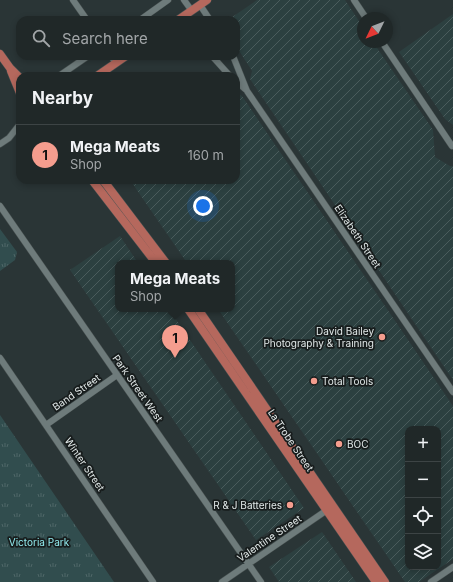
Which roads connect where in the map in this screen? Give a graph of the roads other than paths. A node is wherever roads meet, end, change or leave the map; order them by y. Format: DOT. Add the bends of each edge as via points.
graph roads {
  1 [pos="73,0"];
  2 [pos="168,0"];
  3 [pos="184,0"];
  4 [pos="207,0"];
  5 [pos="354,0"];
  6 [pos="200,5"];
  7 [pos="192,11"];
  8 [pos="362,12"];
  9 [pos="84,16"];
  10 [pos="146,16"];
  11 [pos="186,16"];
  12 [pos="207,16"];
  13 [pos="386,48"];
  14 [pos="0,54"];
  15 [pos="82,60"];
  16 [pos="114,60"];
  17 [pos="216,60"];
  18 [pos="235,60"];
  19 [pos="10,68"];
  20 [pos="65,72"];
  21 [pos="102,72"];
  22 [pos="226,72"];
  23 [pos="239,72"];
  24 [pos="16,74"];
  25 [pos="240,74"];
  26 [pos="16,83"];
  27 [pos="240,85"];
  28 [pos="247,91"];
  29 [pos="16,129"];
  30 [pos="16,135"];
  31 [pos="9,138"];
  32 [pos="0,144"];
  33 [pos="452,146"];
  34 [pos="95,184"];
  35 [pos="105,184"];
  36 [pos="0,206"];
  37 [pos="154,260"];
  38 [pos="164,260"];
  39 [pos="190,312"];
  40 [pos="200,312"];
  41 [pos="0,358"];
  42 [pos="117,375"];
  43 [pos="453,392"];
  44 [pos="46,425"];
  45 [pos="330,508"];
  46 [pos="248,564"];
  47 [pos="453,567"];
  48 [pos="153,582"];
  49 [pos="222,582"];
  50 [pos="260,582"];
  51 [pos="376,582"];
  52 [pos="385,582"];
  53 [pos="431,582"];
  1 -- 9 [label="street"];
  2 -- 10 [label="street"];
  3 -- 7 [label="street"];
  4 -- 6 [label="main road"];
  5 -- 8 [label="street"];
  6 -- 7 [label="main road"];
  6 -- 12 [label="street"];
  7 -- 11 [label="main road"];
  13 -- 33 [label="street"];
  14 -- 19 [label="main road"];
  15 -- 20 [label="street"];
  16 -- 21 [label="main road"];
  17 -- 22 [label="street"];
  18 -- 23 [label="street, Elizabeth Street"];
  19 -- 24 [label="main road"];
  19 -- 26 [label="main road"];
  25 -- 28 [label="street, Elizabeth Street"];
  27 -- 28 [label="street, Elizabeth Street"];
  28 -- 43 [label="street, Elizabeth Street"];
  29 -- 31 [label="street"];
  30 -- 31 [label="street"];
  31 -- 32 [label="street"];
  34 -- 37 [label="main road"];
  35 -- 38 [label="main road"];
  36 -- 42 [label="street, Park Street West"];
  39 -- 45 [label="main road, La Trobe Street"];
  40 -- 45 [label="main road, La Trobe Street"];
  41 -- 44 [label="street, Winter Street"];
  42 -- 44 [label="street, Band Street"];
  42 -- 46 [label="street, Park Street West"];
  44 -- 48 [label="street, Winter Street"];
  45 -- 46 [label="street, Valentine Street"];
  45 -- 51 [label="main road, La Trobe Street"];
  45 -- 52 [label="main road, La Trobe Street"];
  46 -- 49 [label="street, Valentine Street"];
  46 -- 50 [label="street, Park Street West"];
  47 -- 53 [label="street"];
}
